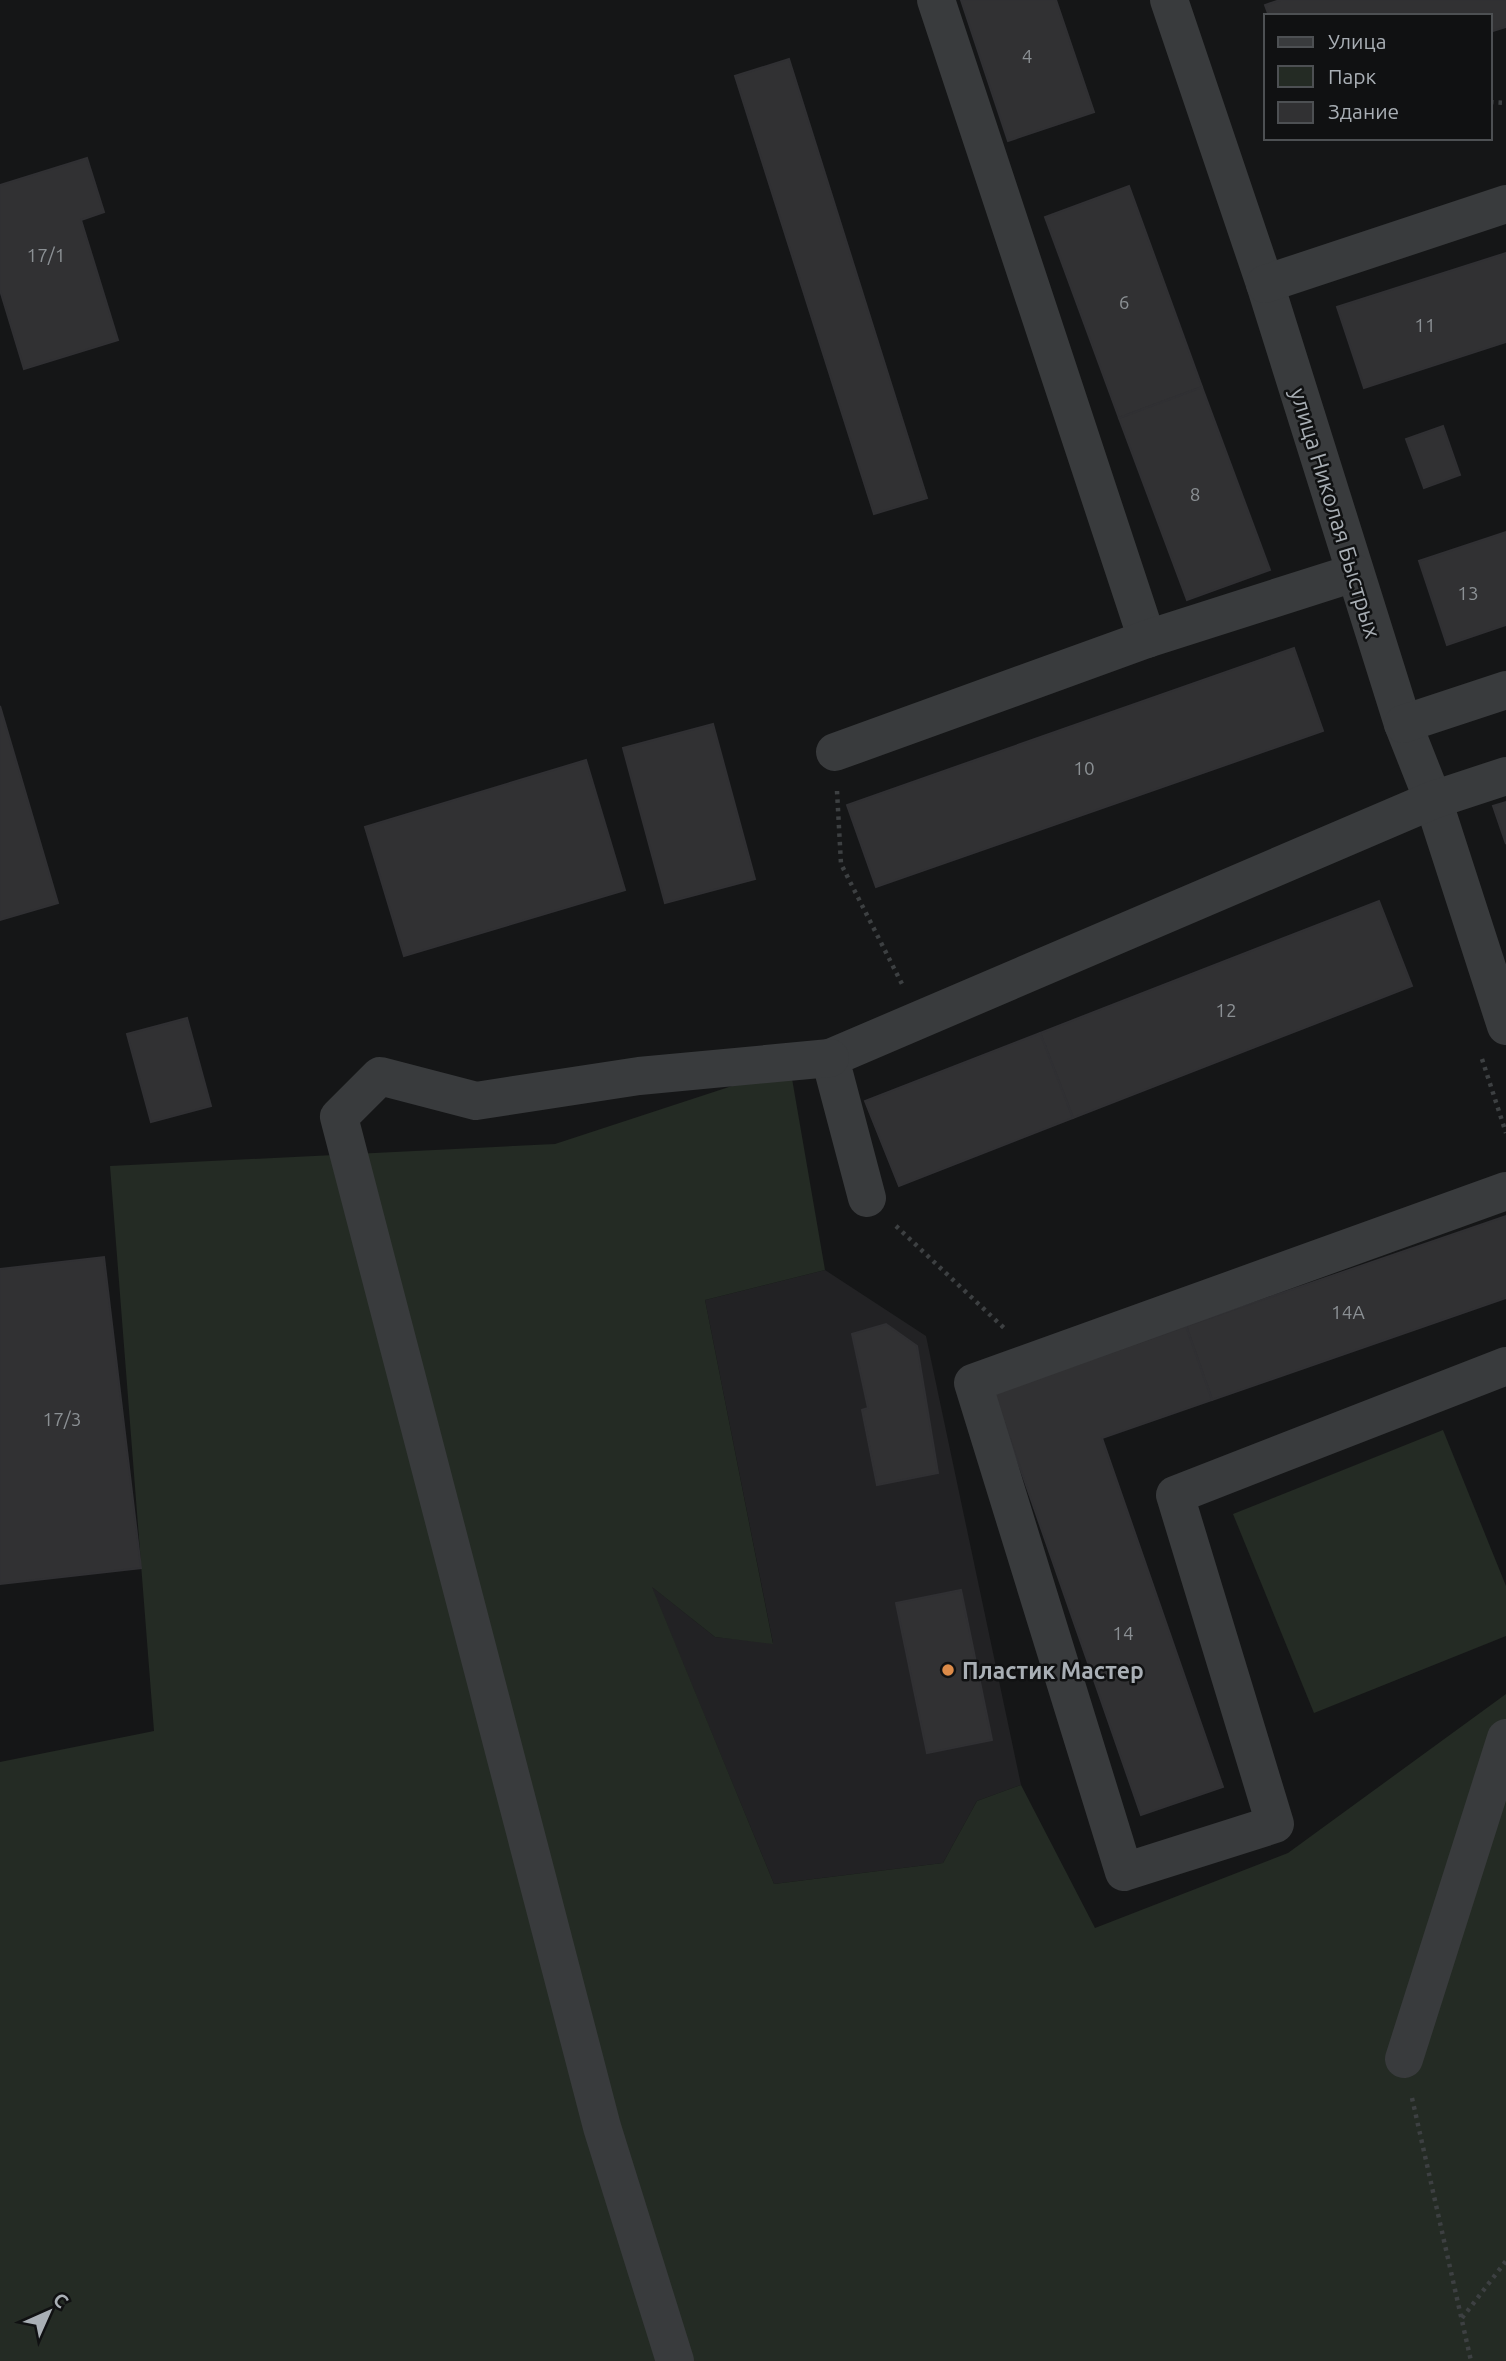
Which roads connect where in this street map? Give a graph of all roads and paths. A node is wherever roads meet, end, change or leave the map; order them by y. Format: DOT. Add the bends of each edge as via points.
graph roads {
  1 [pos="936,0"];
  2 [pos="1169,0"];
  3 [pos="1506,204"];
  4 [pos="1265,284"];
  5 [pos="1354,573"];
  6 [pos="1147,639"];
  7 [pos="1506,690"];
  8 [pos="1403,724"];
  9 [pos="835,752"];
  10 [pos="1506,776"];
  11 [pos="1433,800"];
  12 [pos="920,1019"];
  13 [pos="1506,1026"];
  14 [pos="830,1058"];
  15 [pos="1506,1191"];
  16 [pos="866,1198"];
  17 [pos="1038,1360"];
  18 [pos="1506,1366"];
  19 [pos="1506,1738"];
  20 [pos="1404,2059"];
  21 [pos="1506,2261"];
  22 [pos="1461,2319"];
  23 [pos="675,2361"];
  24 [pos="1471,2361"];
  1 -- 6 [label="street"];
  2 -- 4 [label="street, улица Николая Быстрых"];
  3 -- 4 [label="street"];
  4 -- 5 [label="street, улица Николая Быстрых"];
  5 -- 6 [label="street"];
  5 -- 8 [label="street, улица Николая Быстрых"];
  6 -- 9 [label="street"];
  7 -- 8 [label="street"];
  8 -- 11 [label="street, улица Николая Быстрых"];
  9 -- 12 [label="path" via="841,864"];
  10 -- 11 [label="street"];
  11 -- 12 [label="street"];
  11 -- 13 [label="street, улица Николая Быстрых"];
  12 -- 14 [label="street"];
  14 -- 16 [label="street"];
  14 -- 23 [label="street" via="639,1076 476,1101 380,1076 339,1117 602,2127"];
  15 -- 17 [label="street"];
  16 -- 17 [label="path"];
  17 -- 18 [label="street" via="973,1383 1124,1872 1275,1824 1175,1495"];
  19 -- 20 [label="street"];
  20 -- 22 [label="path"];
  21 -- 22 [label="path"];
  22 -- 24 [label="path"];
}
